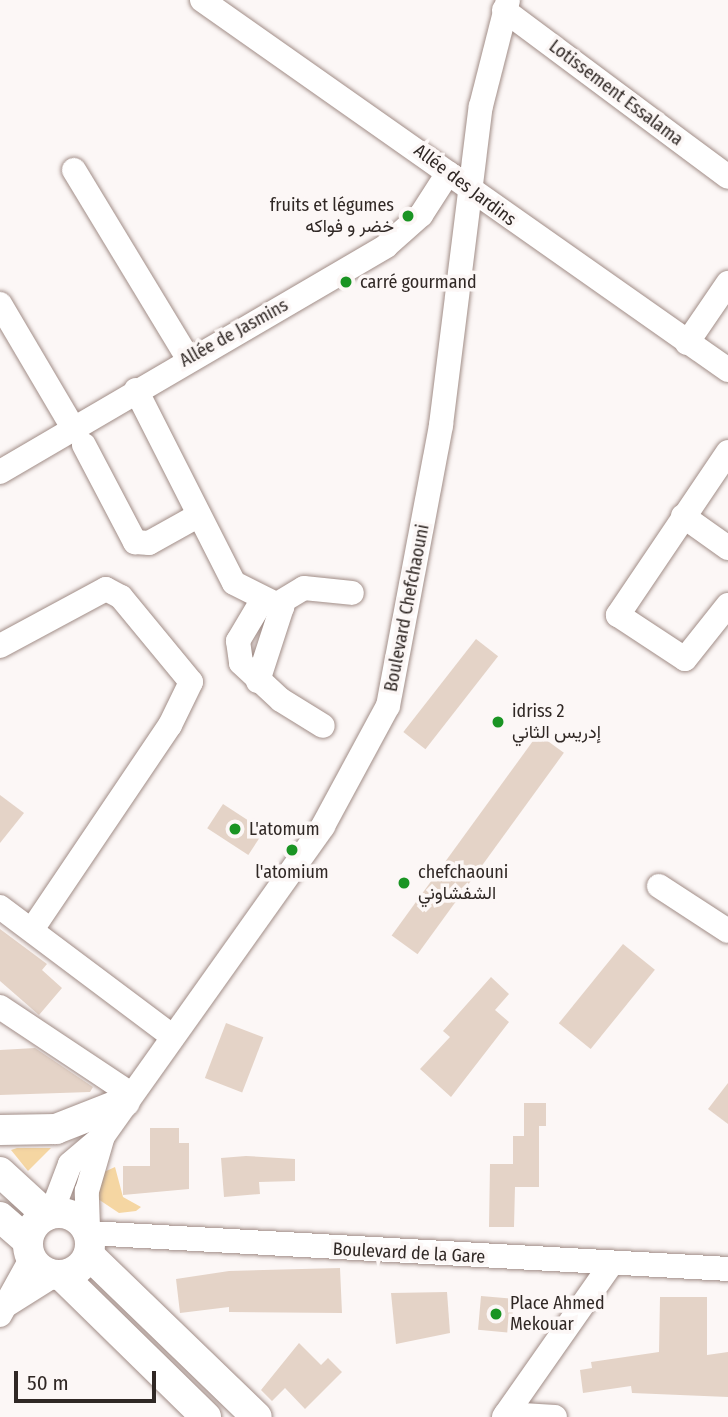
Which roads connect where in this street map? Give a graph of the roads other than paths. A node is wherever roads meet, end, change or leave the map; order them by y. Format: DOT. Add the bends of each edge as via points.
graph roads {
  1 [pos="202,0"];
  2 [pos="506,5"];
  3 [pos="74,170"];
  4 [pos="448,173"];
  5 [pos="728,177"];
  6 [pos="468,190"];
  7 [pos="728,283"];
  8 [pos="0,304"];
  9 [pos="687,343"];
  10 [pos="188,358"];
  11 [pos="728,370"];
  12 [pos="136,390"];
  13 [pos="79,436"];
  14 [pos="728,452"];
  15 [pos="0,472"];
  16 [pos="199,516"];
  17 [pos="683,516"];
  18 [pos="728,548"];
  19 [pos="352,593"];
  20 [pos="271,601"];
  21 [pos="728,604"];
  22 [pos="0,646"];
  23 [pos="258,681"];
  24 [pos="323,726"];
  25 [pos="659,887"];
  26 [pos="0,907"];
  27 [pos="33,928"];
  28 [pos="728,931"];
  29 [pos="0,1007"];
  30 [pos="173,1037"];
  31 [pos="128,1098"];
  32 [pos="0,1130"];
  33 [pos="103,1136"];
  34 [pos="0,1172"];
  35 [pos="49,1214"];
  36 [pos="0,1217"];
  37 [pos="89,1239"];
  38 [pos="34,1255"];
  39 [pos="611,1264"];
  40 [pos="728,1269"];
  41 [pos="4,1310"];
  42 [pos="505,1416"];
  43 [pos="206,1417"];
  44 [pos="257,1417"];
  45 [pos="555,1417"];
  1 -- 4 [label="street, Allée des Jardins"];
  2 -- 5 [label="street, Lotissement Essalama"];
  2 -- 6 [label="street, Boulevard Chefchaouni"];
  3 -- 10 [label="street"];
  4 -- 6 [label="street, Allée des Jardins"];
  4 -- 10 [label="street, Allée de Jasmins" via="421,215 386,246"];
  6 -- 9 [label="street, Allée des Jardins"];
  6 -- 30 [label="street, Boulevard Chefchaouni" via="440,425 387,706 323,826"];
  7 -- 9 [label="street"];
  8 -- 13 [label="street"];
  9 -- 11 [label="street, Allée des Jardins"];
  10 -- 12 [label="street, Allée de Jasmins"];
  12 -- 13 [label="street, Allée de Jasmins"];
  12 -- 16 [label="street"];
  13 -- 15 [label="street, Allée de Jasmins"];
  13 -- 16 [label="street" via="135,542 149,543"];
  14 -- 17 [label="street"];
  16 -- 20 [label="street" via="234,583"];
  17 -- 18 [label="street"];
  17 -- 21 [label="street" via="618,615 685,659"];
  19 -- 20 [label="street" via="304,588"];
  20 -- 23 [label="street" via="284,617"];
  20 -- 23 [label="street" via="237,649"];
  22 -- 27 [label="street" via="106,589 121,597 191,682 170,725"];
  23 -- 24 [label="street"];
  25 -- 28 [label="street"];
  26 -- 27 [label="street"];
  27 -- 30 [label="street"];
  29 -- 31 [label="street"];
  30 -- 31 [label="street, Boulevard Chefchaouni"];
  31 -- 32 [label="main road" via="56,1129"];
  31 -- 33 [label="street, Boulevard Chefchaouni"];
  33 -- 35 [label="street, Boulevard Chefchaouni" via="70,1164"];
  33 -- 37 [label="street, Boulevard Chefchaouni" via="88,1191"];
  34 -- 35 [label="main road"];
  35 -- 37 [label="main road" via="71,1214"];
  35 -- 38 [label="main road"];
  36 -- 38 [label="main road"];
  37 -- 38 [label="main road"];
  37 -- 39 [label="street, Boulevard de la Gare"];
  37 -- 44 [label="main road"];
  38 -- 41 [label="street"];
  38 -- 43 [label="main road"];
  39 -- 40 [label="street, Boulevard de la Gare"];
  39 -- 42 [label="street"];
  42 -- 45 [label="street"];
}
